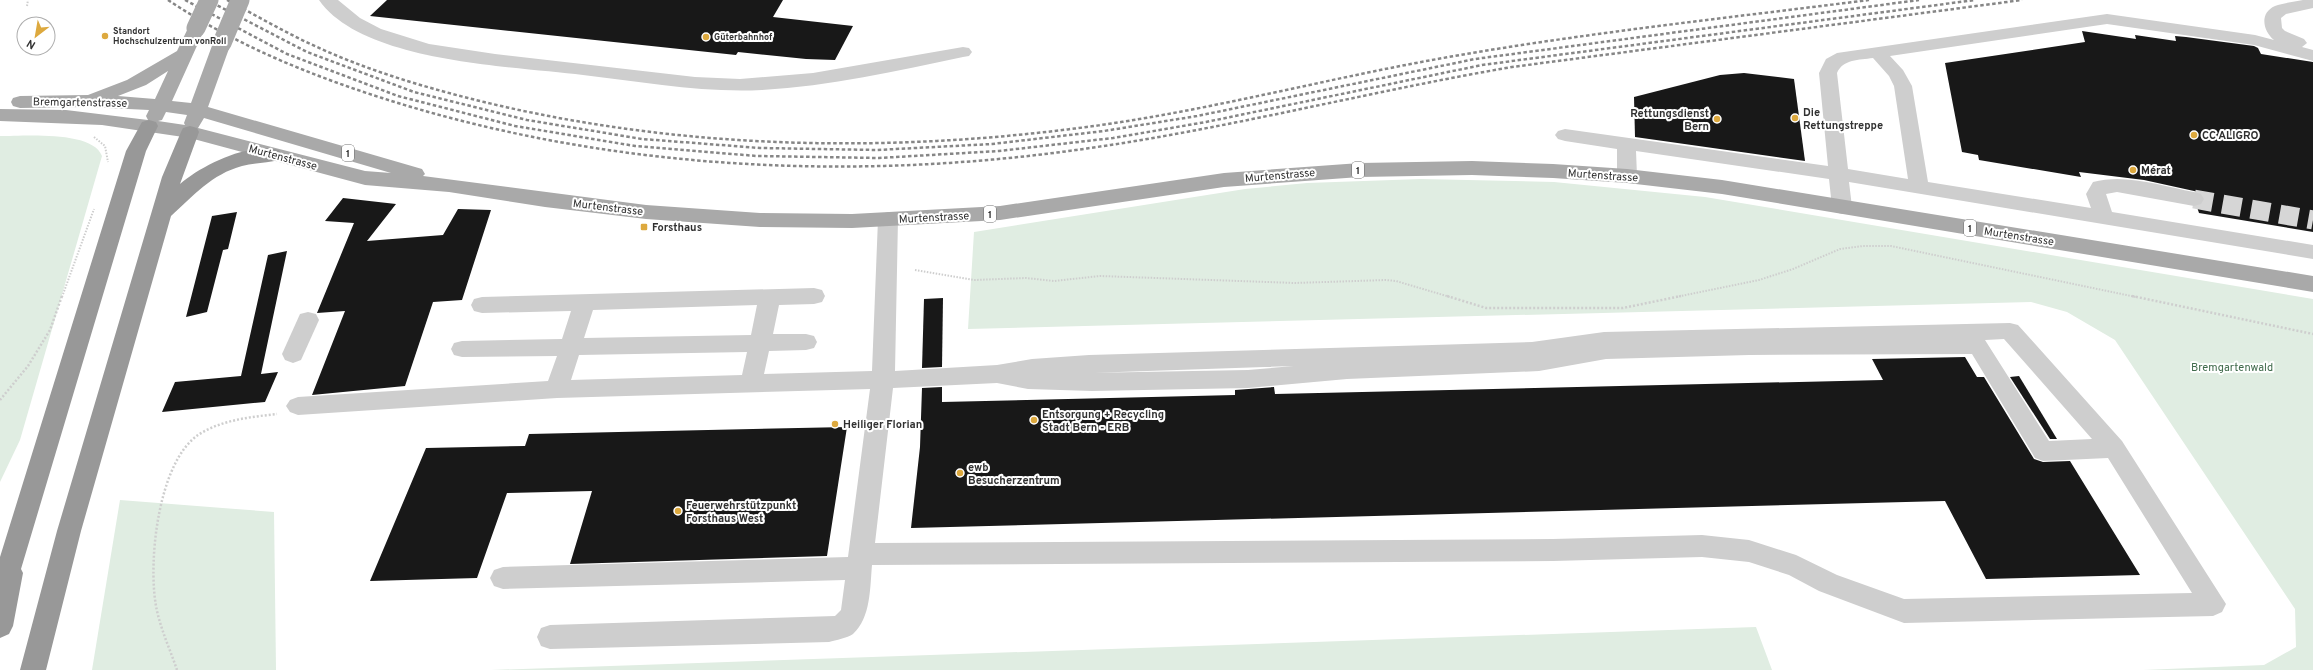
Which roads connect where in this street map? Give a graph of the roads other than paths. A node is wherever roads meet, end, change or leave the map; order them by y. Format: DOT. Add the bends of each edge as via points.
graph roads {
  1 [pos="209,0"];
  2 [pos="240,0"];
  3 [pos="328,0"];
  4 [pos="2313,3"];
  5 [pos="2313,47"];
  6 [pos="963,52"];
  7 [pos="1876,52"];
  8 [pos="185,54"];
  9 [pos="2313,56"];
  10 [pos="83,100"];
  11 [pos="0,103"];
  12 [pos="161,105"];
  13 [pos="197,110"];
  14 [pos="0,115"];
  15 [pos="149,126"];
  16 [pos="190,132"];
  17 [pos="1565,135"];
  18 [pos="1626,143"];
  19 [pos="272,155"];
  20 [pos="1838,174"];
  21 [pos="1627,176"];
  22 [pos="449,185"];
  23 [pos="1918,188"];
  24 [pos="2194,199"];
  25 [pos="1842,207"];
  26 [pos="162,213"];
  27 [pos="2104,218"];
  28 [pos="888,220"];
  29 [pos="2313,252"];
  30 [pos="2313,284"];
  31 [pos="814,296"];
  32 [pos="770,297"];
  33 [pos="585,302"];
  34 [pos="482,305"];
  35 [pos="308,320"];
  36 [pos="806,342"];
  37 [pos="760,343"];
  38 [pos="570,347"];
  39 [pos="462,349"];
  40 [pos="293,354"];
  41 [pos="997,374"];
  42 [pos="883,380"];
  43 [pos="751,384"];
  44 [pos="557,388"];
  45 [pos="298,406"];
  46 [pos="2114,448"];
  47 [pos="13,556"];
  48 [pos="860,561"];
  49 [pos="503,578"];
  50 [pos="0,588"];
  51 [pos="0,626"];
  52 [pos="550,636"];
  53 [pos="33,670"];
  1 -- 8 [label="main road, bridge"];
  2 -- 13 [label="main road, bridge"];
  3 -- 6 [label="lane" via="339,12 352,20 382,36 407,44 462,54 714,84 762,84 820,78"];
  4 -- 5 [label="lane" via="2277,12 2273,16 2272,25 2278,35"];
  7 -- 9 [label="lane" via="2107,19 2255,40"];
  7 -- 20 [label="lane" via="1843,57 1832,63 1828,70"];
  7 -- 23 [label="lane" via="1897,74 1903,86"];
  8 -- 10 [label="main road" via="165,63 131,85"];
  8 -- 12 [label="main road"];
  10 -- 11 [label="main road, Bremgartenstrasse"];
  10 -- 12 [label="main road, Bremgartenstrasse"];
  12 -- 13 [label="main road, Murtenstrasse / 1"];
  12 -- 15 [label="main road"];
  13 -- 16 [label="main road"];
  13 -- 22 [label="main road, Murtenstrasse / 1" via="383,163"];
  14 -- 15 [label="main road, Bremgartenstrasse" via="66,116"];
  15 -- 16 [label="main road, Murtenstrasse / 1"];
  15 -- 47 [label="highway" via="136,151"];
  16 -- 19 [label="main road, Murtenstrasse / 1"];
  16 -- 26 [label="highway" via="172,177"];
  17 -- 18 [label="lane"];
  18 -- 20 [label="lane"];
  18 -- 21 [label="lane"];
  19 -- 22 [label="main road, Murtenstrasse / 1" via="365,178"];
  19 -- 26 [label="highway" via="251,157 216,168 190,184"];
  20 -- 23 [label="lane"];
  20 -- 25 [label="lane"];
  21 -- 25 [label="main road, Murtenstrasse / 1"];
  21 -- 28 [label="main road, Murtenstrasse / 1" via="1479,168 1332,171 1224,180 1000,213"];
  22 -- 28 [label="main road, Murtenstrasse / 1" via="545,200 693,216 760,220"];
  23 -- 27 [label="lane"];
  24 -- 27 [label="lane" via="2117,186 2100,187 2096,194"];
  25 -- 30 [label="main road, Murtenstrasse / 1"];
  26 -- 53 [label="highway" via="69,531"];
  27 -- 29 [label="lane"];
  28 -- 42 [label="lane, Murtenstrasse"];
  31 -- 32 [label="lane"];
  32 -- 33 [label="lane"];
  32 -- 37 [label="lane"];
  33 -- 34 [label="lane"];
  33 -- 38 [label="lane"];
  35 -- 40 [label="lane"];
  36 -- 37 [label="lane"];
  37 -- 38 [label="lane"];
  37 -- 43 [label="lane"];
  38 -- 39 [label="lane"];
  38 -- 44 [label="lane"];
  41 -- 42 [label="lane"];
  41 -- 46 [label="lane" via="1032,368 1118,363 1532,350 1604,340 2010,332"];
  41 -- 46 [label="lane" via="1102,389 1273,388 1347,370 1540,362 1606,351 1978,346 2043,451"];
  42 -- 43 [label="lane"];
  42 -- 48 [label="lane, Murtenstrasse"];
  43 -- 44 [label="lane"];
  44 -- 45 [label="lane"];
  46 -- 48 [label="lane" via="2213,604 1904,612 1828,583 1796,566 1749,551 1702,546"];
  47 -- 50 [label="highway"];
  47 -- 51 [label="highway"];
  48 -- 49 [label="lane"];
  48 -- 52 [label="lane, Murtenstrasse" via="853,614 847,622 837,628"];
}
